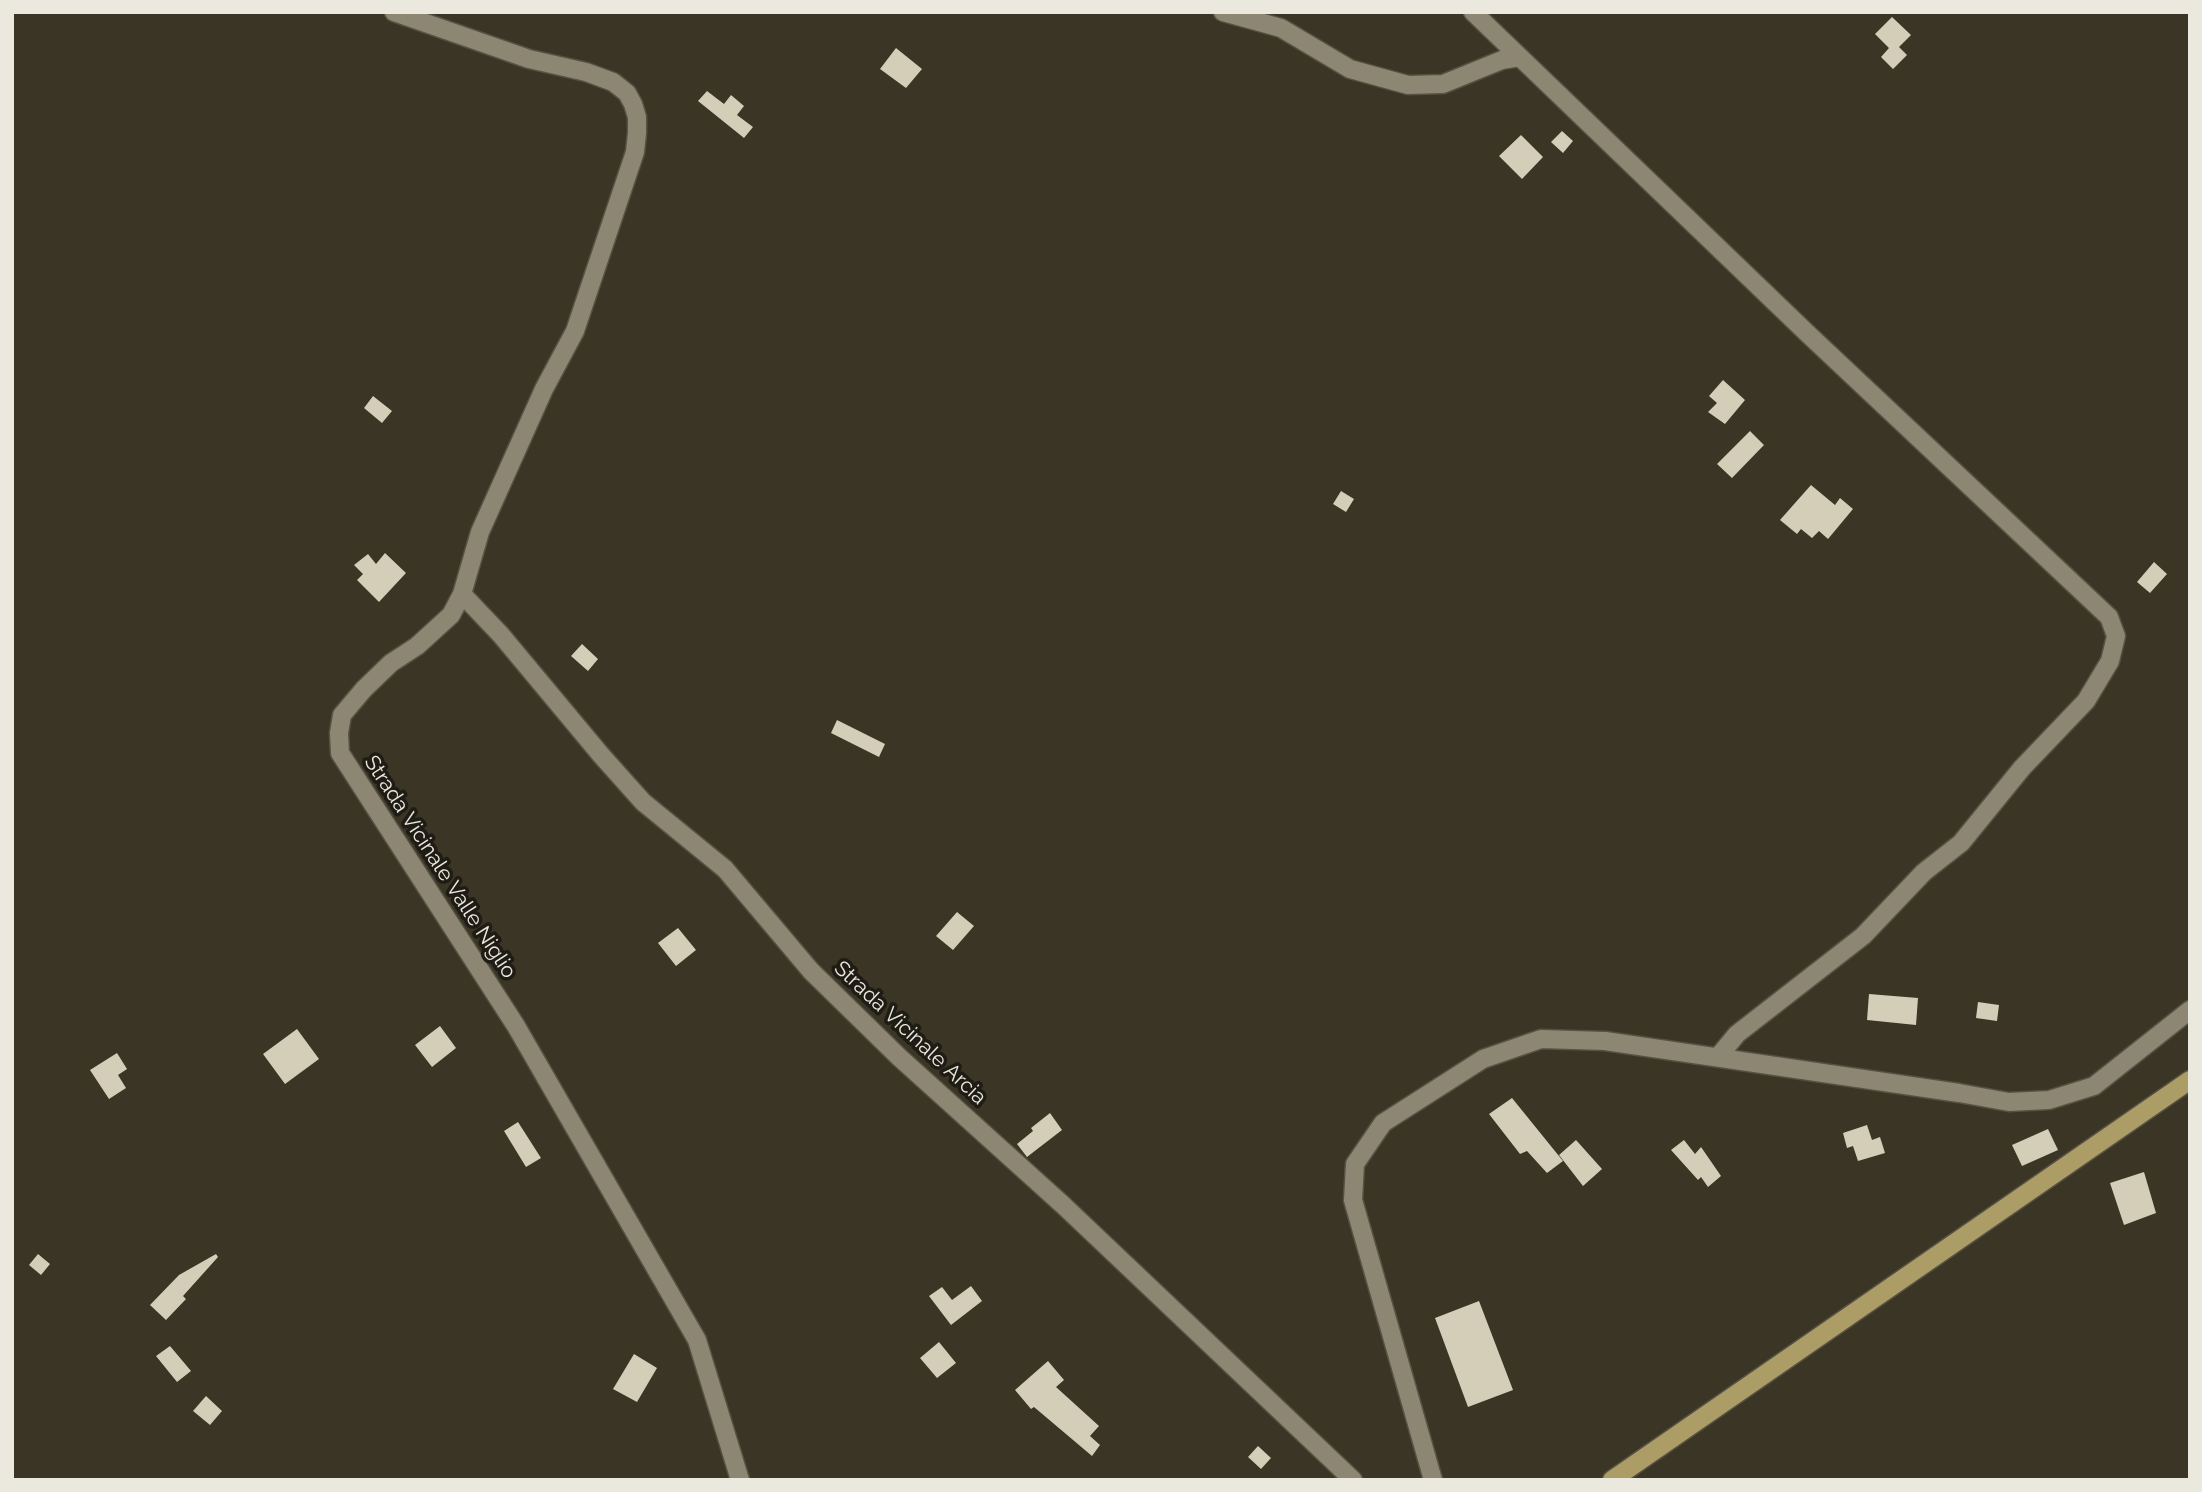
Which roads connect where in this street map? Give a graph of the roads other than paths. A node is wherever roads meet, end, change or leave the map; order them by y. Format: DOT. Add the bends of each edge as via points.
graph roads {
  1 [pos="394,12"];
  2 [pos="1223,12"];
  3 [pos="1473,12"];
  4 [pos="1520,57"];
  5 [pos="462,594"];
  6 [pos="2190,1010"];
  7 [pos="1718,1057"];
  8 [pos="2190,1080"];
  9 [pos="740,1480"];
  10 [pos="1353,1480"];
  11 [pos="1433,1480"];
  12 [pos="1612,1480"];
  1 -- 5 [label="street, Strada Vicinale Valle Niglio" via="529,60 613,82 627,93 637,117 635,152 575,331 480,532"];
  2 -- 4 [label="street" via="1281,28 1350,69 1408,85 1443,84"];
  3 -- 4 [label="street"];
  4 -- 7 [label="street" via="2109,617 2116,636 2110,661 2086,701 2022,768 1961,843 1924,872 1863,936 1737,1034"];
  5 -- 9 [label="street, Strada Vicinale Valle Niglio" via="451,615 391,663 342,715 340,752 516,1026 697,1340"];
  5 -- 10 [label="street, Strada Vicinale Arcia" via="643,802 725,869 811,971"];
  6 -- 7 [label="street" via="2094,1086 2049,1100 2009,1102"];
  7 -- 11 [label="street" via="1605,1041 1541,1039 1483,1059 1383,1123 1362,1153 1356,1164 1353,1200"];
  8 -- 12 [label="main road"];
}
